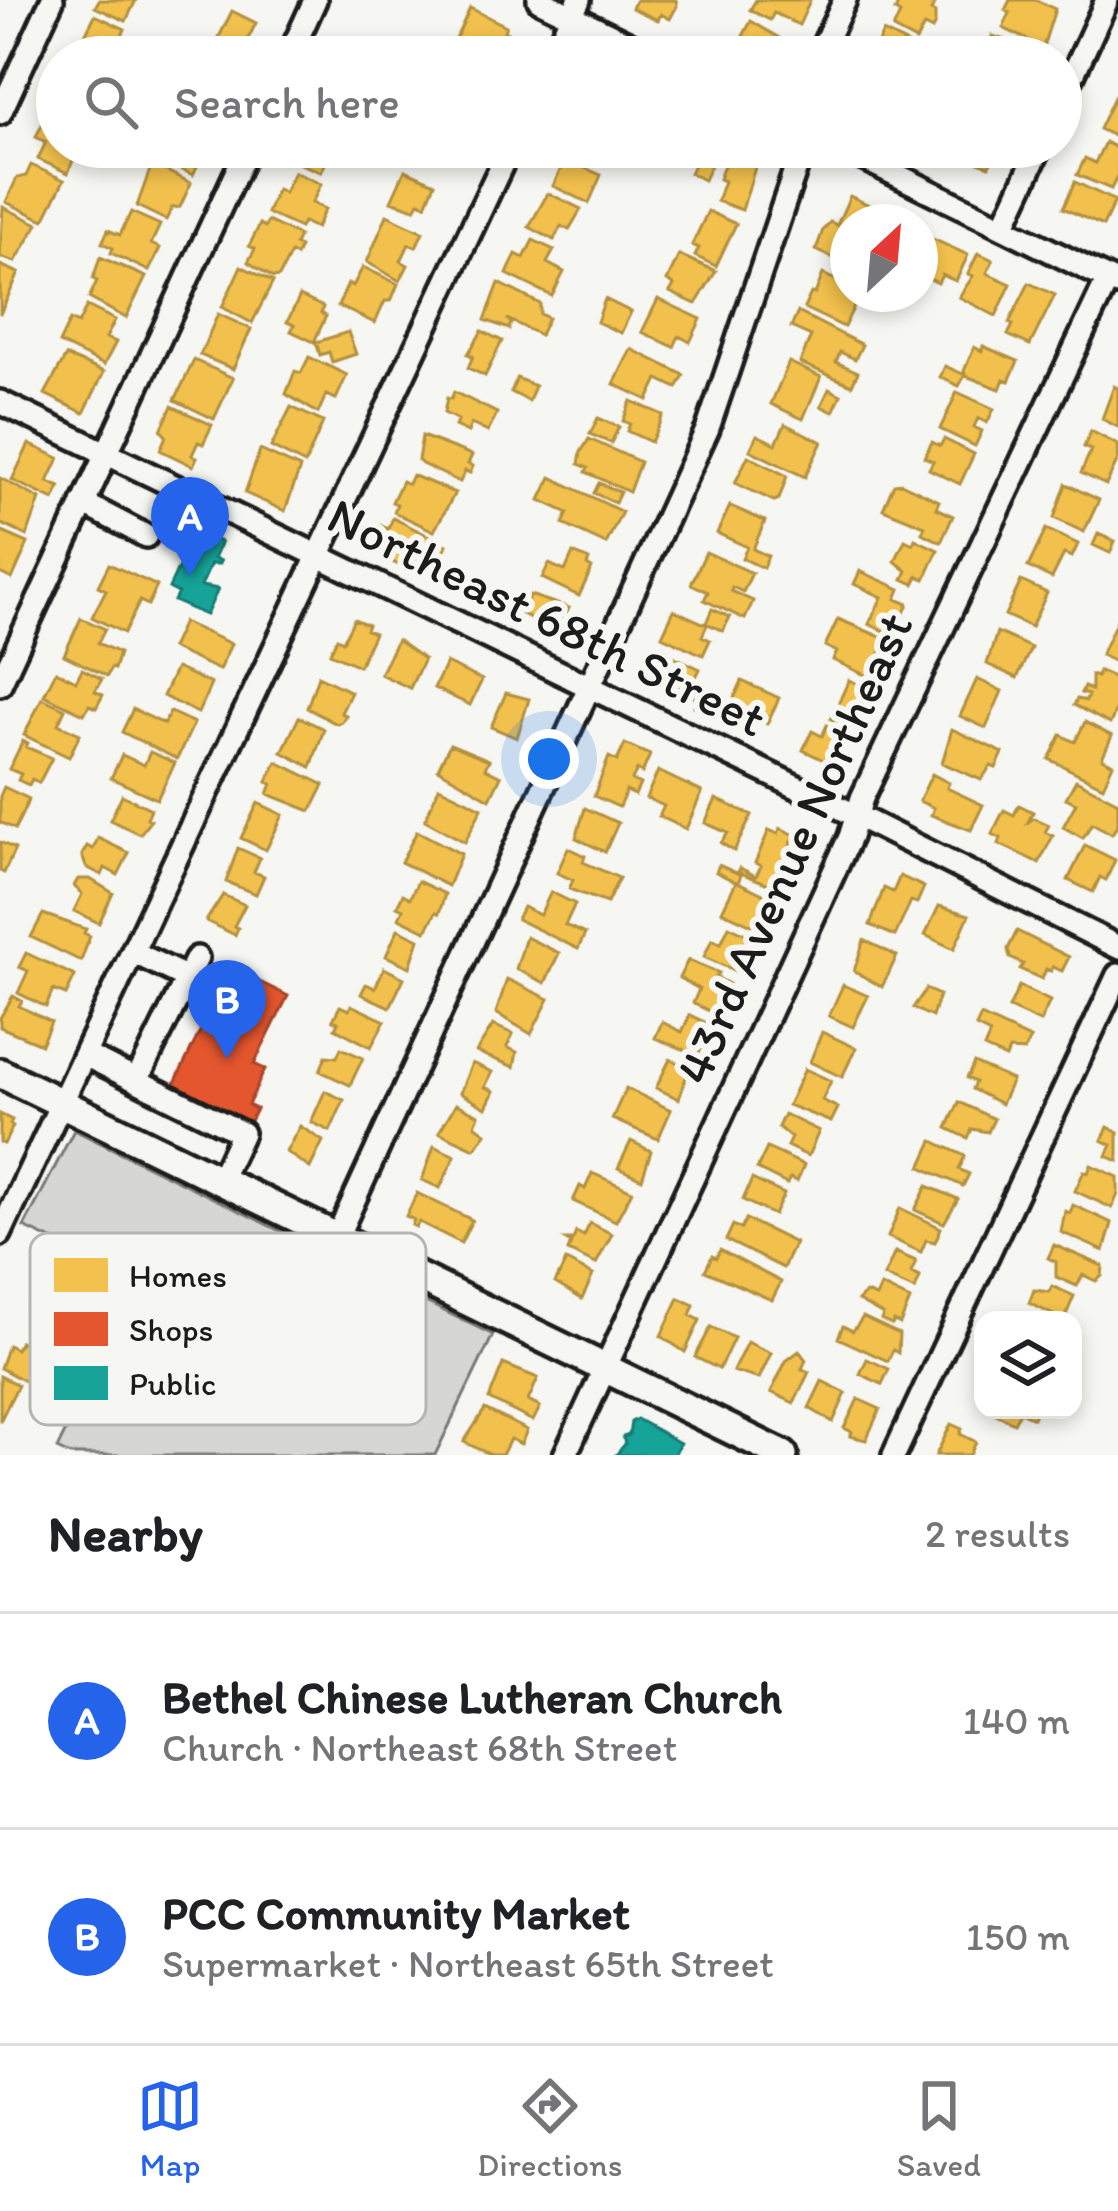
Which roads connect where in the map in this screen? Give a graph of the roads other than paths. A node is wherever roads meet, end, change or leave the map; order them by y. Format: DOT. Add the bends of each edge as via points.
graph roads {
  1 [pos="52,0"];
  2 [pos="315,0"];
  3 [pos="539,0"];
  4 [pos="845,0"];
  5 [pos="1107,0"];
  6 [pos="576,8"];
  7 [pos="299,36"];
  8 [pos="562,36"];
  9 [pos="622,36"];
  10 [pos="828,36"];
  11 [pos="1082,55"];
  12 [pos="0,113"];
  13 [pos="238,168"];
  14 [pos="500,168"];
  15 [pos="796,168"];
  16 [pos="883,168"];
  17 [pos="1030,168"];
  18 [pos="1003,227"];
  19 [pos="1113,282"];
  20 [pos="0,402"];
  21 [pos="106,454"];
  22 [pos="83,503"];
  23 [pos="146,536"];
  24 [pos="316,556"];
  25 [pos="0,684"];
  26 [pos="590,686"];
  27 [pos="857,816"];
  28 [pos="1118,947"];
  29 [pos="133,952"];
  30 [pos="1118,975"];
  31 [pos="85,1055"];
  32 [pos="0,1073"];
  33 [pos="137,1080"];
  34 [pos="62,1104"];
  35 [pos="220,1180"];
  36 [pos="329,1233"];
  37 [pos="339,1233"];
  38 [pos="0,1234"];
  39 [pos="426,1280"];
  40 [pos="607,1368"];
  41 [pos="565,1455"];
  42 [pos="783,1455"];
  43 [pos="894,1455"];
  1 -- 12 [label="street"];
  2 -- 7 [label="street"];
  3 -- 6 [label="street"];
  4 -- 10 [label="street"];
  5 -- 11 [label="street"];
  6 -- 8 [label="street"];
  6 -- 9 [label="street"];
  13 -- 21 [label="street"];
  14 -- 24 [label="street"];
  15 -- 26 [label="street" via="708,428"];
  16 -- 18 [label="street"];
  17 -- 18 [label="street"];
  18 -- 19 [label="street"];
  19 -- 27 [label="street, 43rd Avenue Northeast"];
  20 -- 21 [label="street, Northeast 68th Street"];
  21 -- 22 [label="street"];
  21 -- 24 [label="street, Northeast 68th Street"];
  22 -- 23 [label="street"];
  22 -- 25 [label="street"];
  24 -- 26 [label="street, Northeast 68th Street"];
  24 -- 29 [label="street"];
  26 -- 27 [label="street, Northeast 68th Street"];
  26 -- 37 [label="street"];
  27 -- 28 [label="street, Northeast 68th Street"];
  27 -- 40 [label="street, 43rd Avenue Northeast"];
  29 -- 31 [label="street"];
  29 -- 33 [label="street" via="192,968"];
  30 -- 43 [label="street"];
  31 -- 33 [label="street"];
  31 -- 34 [label="street"];
  32 -- 34 [label="main road"];
  33 -- 35 [label="street" via="242,1133"];
  34 -- 35 [label="main road"];
  34 -- 38 [label="street"];
  35 -- 36 [label="main road"];
  39 -- 40 [label="main road"];
  40 -- 41 [label="street, 43rd Avenue Northeast"];
  40 -- 42 [label="main road"];
}
